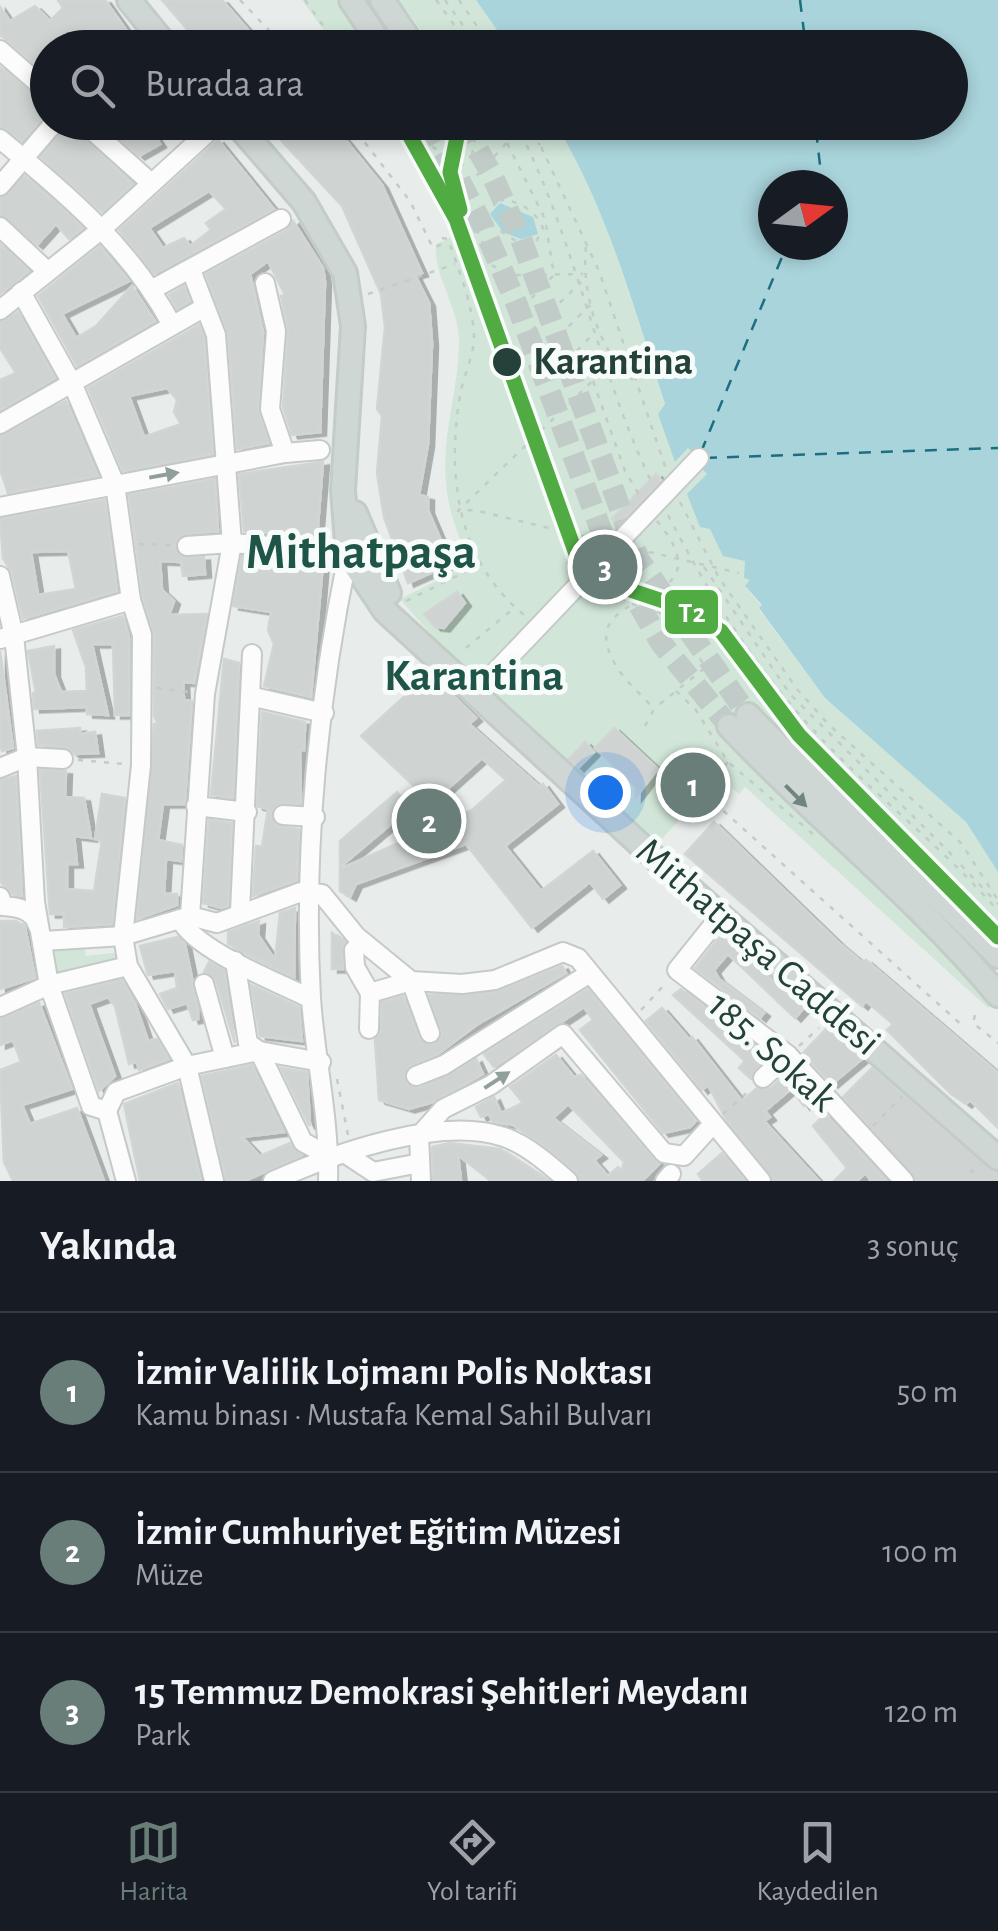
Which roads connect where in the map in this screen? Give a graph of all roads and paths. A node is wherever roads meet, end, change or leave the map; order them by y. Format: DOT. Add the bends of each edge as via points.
graph roads {
  1 [pos="129,0"];
  2 [pos="240,0"];
  3 [pos="305,0"];
  4 [pos="351,0"];
  5 [pos="382,0"];
  6 [pos="436,0"];
  7 [pos="445,0"];
  8 [pos="459,0"];
  9 [pos="153,30"];
  10 [pos="269,30"];
  11 [pos="326,30"];
  12 [pos="371,30"];
  13 [pos="402,30"];
  14 [pos="457,30"];
  15 [pos="466,30"];
  16 [pos="480,30"];
  17 [pos="0,50"];
  18 [pos="30,76"];
  19 [pos="0,139"];
  20 [pos="40,140"];
  21 [pos="103,140"];
  22 [pos="199,140"];
  23 [pos="250,140"];
  24 [pos="363,140"];
  25 [pos="406,140"];
  26 [pos="428,140"];
  27 [pos="475,140"];
  28 [pos="510,140"];
  29 [pos="523,140"];
  30 [pos="536,140"];
  31 [pos="540,140"];
  32 [pos="428,143"];
  33 [pos="507,143"];
  34 [pos="542,149"];
  35 [pos="414,151"];
  36 [pos="472,156"];
  37 [pos="24,158"];
  38 [pos="490,162"];
  39 [pos="151,183"];
  40 [pos="0,186"];
  41 [pos="281,219"];
  42 [pos="543,220"];
  43 [pos="0,227"];
  44 [pos="102,228"];
  45 [pos="457,237"];
  46 [pos="442,238"];
  47 [pos="448,242"];
  48 [pos="586,246"];
  49 [pos="457,264"];
  50 [pos="47,270"];
  51 [pos="190,270"];
  52 [pos="554,275"];
  53 [pos="581,275"];
  54 [pos="583,281"];
  55 [pos="265,283"];
  56 [pos="152,289"];
  57 [pos="21,292"];
  58 [pos="352,300"];
  59 [pos="590,305"];
  60 [pos="206,307"];
  61 [pos="522,308"];
  62 [pos="0,310"];
  63 [pos="172,325"];
  64 [pos="532,330"];
  65 [pos="598,330"];
  66 [pos="541,354"];
  67 [pos="612,362"];
  68 [pos="608,367"];
  69 [pos="550,379"];
  70 [pos="593,381"];
  71 [pos="636,382"];
  72 [pos="73,384"];
  73 [pos="0,424"];
  74 [pos="526,438"];
  75 [pos="529,446"];
  76 [pos="320,450"];
  77 [pos="284,452"];
  78 [pos="699,458"];
  79 [pos="225,464"];
  80 [pos="115,484"];
  81 [pos="0,486"];
  82 [pos="660,498"];
  83 [pos="3,507"];
  84 [pos="458,511"];
  85 [pos="123,543"];
  86 [pos="232,543"];
  87 [pos="617,544"];
  88 [pos="187,546"];
  89 [pos="357,553"];
  90 [pos="682,560"];
  91 [pos="481,564"];
  92 [pos="693,564"];
  93 [pos="703,566"];
  94 [pos="714,568"];
  95 [pos="739,573"];
  96 [pos="0,576"];
  97 [pos="131,600"];
  98 [pos="630,604"];
  99 [pos="396,606"];
  100 [pos="514,608"];
  101 [pos="538,626"];
  102 [pos="7,638"];
  103 [pos="466,648"];
  104 [pos="252,654"];
  105 [pos="676,691"];
  106 [pos="476,692"];
  107 [pos="250,696"];
  108 [pos="654,709"];
  109 [pos="324,712"];
  110 [pos="644,726"];
  111 [pos="28,757"];
  112 [pos="63,760"];
  113 [pos="141,765"];
  114 [pos="0,768"];
  115 [pos="196,806"];
  116 [pos="247,812"];
  117 [pos="283,815"];
  118 [pos="315,818"];
  119 [pos="316,894"];
  120 [pos="0,897"];
  121 [pos="998,902"];
  122 [pos="28,905"];
  123 [pos="240,912"];
  124 [pos="998,912"];
  125 [pos="721,914"];
  126 [pos="0,915"];
  127 [pos="185,918"];
  128 [pos="123,936"];
  129 [pos="43,941"];
  130 [pos="354,950"];
  131 [pos="998,956"];
  132 [pos="235,961"];
  133 [pos="128,966"];
  134 [pos="677,970"];
  135 [pos="590,973"];
  136 [pos="411,981"];
  137 [pos="204,984"];
  138 [pos="49,986"];
  139 [pos="370,994"];
  140 [pos="998,995"];
  141 [pos="312,999"];
  142 [pos="0,1007"];
  143 [pos="974,1015"];
  144 [pos="831,1017"];
  145 [pos="629,1022"];
  146 [pos="964,1026"];
  147 [pos="369,1029"];
  148 [pos="430,1033"];
  149 [pos="998,1043"];
  150 [pos="260,1051"];
  151 [pos="788,1054"];
  152 [pos="225,1058"];
  153 [pos="321,1062"];
  154 [pos="187,1066"];
  155 [pos="416,1076"];
  156 [pos="763,1078"];
  157 [pos="910,1087"];
  158 [pos="107,1111"];
  159 [pos="712,1125"];
  160 [pos="419,1136"];
  161 [pos="861,1138"];
  162 [pos="337,1155"];
  163 [pos="992,1159"];
  164 [pos="420,1172"];
  165 [pos="970,1173"];
  166 [pos="126,1181"];
  167 [pos="214,1181"];
  168 [pos="273,1181"];
  169 [pos="328,1181"];
  170 [pos="568,1181"];
  171 [pos="761,1181"];
  172 [pos="904,1181"];
  1 -- 9 [label="main road"];
  2 -- 10 [label="path"];
  3 -- 11 [label="path"];
  4 -- 12 [label="main road"];
  5 -- 13 [label="main road"];
  6 -- 14 [label="path"];
  7 -- 15 [label="path"];
  8 -- 16 [label="path"];
  17 -- 18 [label="street"];
  19 -- 37 [label="street"];
  20 -- 37 [label="street"];
  21 -- 39 [label="street"];
  22 -- 39 [label="street"];
  23 -- 58 [label="main road, Mithatpaşa Caddesi" via="326,234"];
  24 -- 47 [label="path" via="410,201 433,248"];
  25 -- 35 [label="path"];
  26 -- 32 [label="path"];
  27 -- 36 [label="path"];
  28 -- 33 [label="path"];
  29 -- 53 [label="path"];
  30 -- 34 [label="path"];
  31 -- 34 [label="path"];
  32 -- 35 [label="path"];
  32 -- 36 [label="path" via="438,154"];
  33 -- 38 [label="path"];
  33 -- 42 [label="path"];
  34 -- 48 [label="path"];
  35 -- 45 [label="path"];
  36 -- 38 [label="path"];
  37 -- 40 [label="street"];
  37 -- 44 [label="street"];
  38 -- 52 [label="path" via="468,185 464,200 493,266 515,275"];
  39 -- 44 [label="street"];
  41 -- 51 [label="street"];
  42 -- 42 [label="path" via="508,200 492,203 487,212 500,234 519,243 537,240"];
  42 -- 52 [label="path"];
  43 -- 50 [label="street"];
  44 -- 50 [label="street"];
  44 -- 56 [label="street"];
  46 -- 47 [label="path"];
  47 -- 49 [label="path"];
  48 -- 53 [label="path"];
  48 -- 71 [label="path"];
  49 -- 58 [label="path"];
  49 -- 84 [label="path" via="474,335 460,395"];
  50 -- 57 [label="street"];
  51 -- 56 [label="street"];
  51 -- 60 [label="street"];
  52 -- 53 [label="path"];
  52 -- 61 [label="path"];
  53 -- 54 [label="path"];
  54 -- 59 [label="path"];
  54 -- 64 [label="path"];
  55 -- 77 [label="street" via="276,331 270,409"];
  56 -- 63 [label="street"];
  57 -- 62 [label="street"];
  57 -- 72 [label="street"];
  58 -- 89 [label="main road, Mithatpaşa Caddesi" via="350,487"];
  59 -- 65 [label="path"];
  59 -- 66 [label="path"];
  60 -- 63 [label="street"];
  60 -- 79 [label="street" via="216,335"];
  63 -- 72 [label="street"];
  65 -- 67 [label="path"];
  65 -- 68 [label="path"];
  65 -- 69 [label="path"];
  67 -- 68 [label="path"];
  67 -- 71 [label="path"];
  68 -- 70 [label="path"];
  68 -- 82 [label="path"];
  70 -- 75 [label="path"];
  70 -- 82 [label="path" via="625,471"];
  71 -- 82 [label="path"];
  72 -- 73 [label="street"];
  72 -- 80 [label="street"];
  74 -- 75 [label="path"];
  75 -- 84 [label="path"];
  76 -- 77 [label="street"];
  77 -- 79 [label="street"];
  78 -- 82 [label="street"];
  80 -- 79 [label="street, one-way"];
  79 -- 86 [label="street"];
  80 -- 83 [label="street"];
  80 -- 85 [label="street"];
  81 -- 83 [label="street"];
  82 -- 87 [label="street"];
  82 -- 90 [label="path"];
  82 -- 92 [label="path"];
  82 -- 94 [label="path"];
  84 -- 87 [label="path"];
  84 -- 91 [label="path"];
  85 -- 88 [label="path"];
  85 -- 97 [label="street"];
  86 -- 88 [label="street"];
  86 -- 89 [label="street"];
  86 -- 115 [label="street" via="205,694"];
  87 -- 90 [label="path"];
  87 -- 101 [label="street"];
  89 -- 99 [label="main road, Mithatpaşa Caddesi"];
  89 -- 106 [label="main road, Mithatpaşa Caddesi" via="385,611"];
  89 -- 109 [label="street"];
  89 -- 119 [label="street" via="330,713"];
  90 -- 92 [label="path"];
  90 -- 98 [label="path" via="672,583"];
  91 -- 99 [label="path"];
  91 -- 100 [label="path"];
  92 -- 93 [label="path"];
  92 -- 124 [label="path" via="818,736 954,860"];
  93 -- 94 [label="path"];
  93 -- 121 [label="path" via="825,734 894,794"];
  94 -- 95 [label="path"];
  94 -- 121 [label="path" via="797,689 961,843"];
  96 -- 102 [label="street"];
  97 -- 102 [label="street"];
  97 -- 113 [label="street" via="142,635"];
  98 -- 105 [label="path" via="667,615 706,667"];
  98 -- 108 [label="path" via="616,614 608,645 612,660"];
  99 -- 106 [label="main road, Mithatpaşa Caddesi"];
  100 -- 101 [label="path"];
  100 -- 103 [label="path"];
  101 -- 106 [label="street"];
  102 -- 111 [label="street"];
  104 -- 107 [label="street"];
  105 -- 108 [label="path"];
  105 -- 146 [label="path" via="728,762 706,784 708,797"];
  106 -- 125 [label="main road, Mithatpaşa Caddesi"];
  107 -- 109 [label="street"];
  107 -- 116 [label="street"];
  108 -- 110 [label="path"];
  109 -- 118 [label="street"];
  111 -- 112 [label="street"];
  111 -- 114 [label="street"];
  111 -- 122 [label="street"];
  112 -- 113 [label="path"];
  113 -- 128 [label="street"];
  115 -- 116 [label="street"];
  115 -- 127 [label="street"];
  116 -- 123 [label="street"];
  117 -- 118 [label="street"];
  118 -- 119 [label="street"];
  119 -- 123 [label="street" via="300,892"];
  119 -- 136 [label="street"];
  119 -- 141 [label="street"];
  120 -- 122 [label="street" via="4,906"];
  122 -- 126 [label="street"];
  122 -- 129 [label="street"];
  123 -- 127 [label="street" via="218,923"];
  125 -- 134 [label="street"];
  125 -- 163 [label="main road, Mithatpaşa Caddesi"];
  127 -- 128 [label="street"];
  127 -- 132 [label="street" via="185,930"];
  128 -- 129 [label="street"];
  128 -- 133 [label="street"];
  129 -- 138 [label="street"];
  130 -- 139 [label="street" via="354,967"];
  131 -- 140 [label="main road, one-way" via="939,895 738,720 790,791"];
  132 -- 141 [label="street"];
  132 -- 150 [label="street" via="248,1044"];
  133 -- 138 [label="street"];
  133 -- 154 [label="street"];
  134 -- 145 [label="path"];
  134 -- 151 [label="street, 185. Sokak"];
  135 -- 136 [label="street" via="563,952 502,979"];
  135 -- 145 [label="street"];
  135 -- 155 [label="street"];
  136 -- 139 [label="street"];
  136 -- 148 [label="street"];
  137 -- 152 [label="street"];
  138 -- 142 [label="street"];
  138 -- 158 [label="street" via="90,1106"];
  139 -- 147 [label="street"];
  141 -- 153 [label="street"];
  143 -- 149 [label="path" via="973,1022"];
  144 -- 151 [label="path"];
  145 -- 159 [label="street"];
  150 -- 152 [label="street"];
  150 -- 153 [label="street"];
  150 -- 162 [label="street" via="303,1142"];
  151 -- 156 [label="street"];
  151 -- 161 [label="street, 185. Sokak"];
  152 -- 154 [label="street"];
  153 -- 162 [label="street"];
  154 -- 158 [label="street" via="116,1092"];
  154 -- 167 [label="street"];
  156 -- 159 [label="path"];
  157 -- 161 [label="path"];
  158 -- 166 [label="street"];
  160 -- 159 [label="street, one-way" via="443,1109 491,1085 563,1034 664,1153 684,1156"];
  159 -- 171 [label="street"];
  160 -- 162 [label="street"];
  160 -- 164 [label="street"];
  160 -- 170 [label="street" via="472,1130 508,1138"];
  161 -- 172 [label="street, 185. Sokak"];
  162 -- 164 [label="street" via="373,1172"];
  162 -- 168 [label="street"];
  162 -- 169 [label="street"];
  163 -- 165 [label="path"];
}
